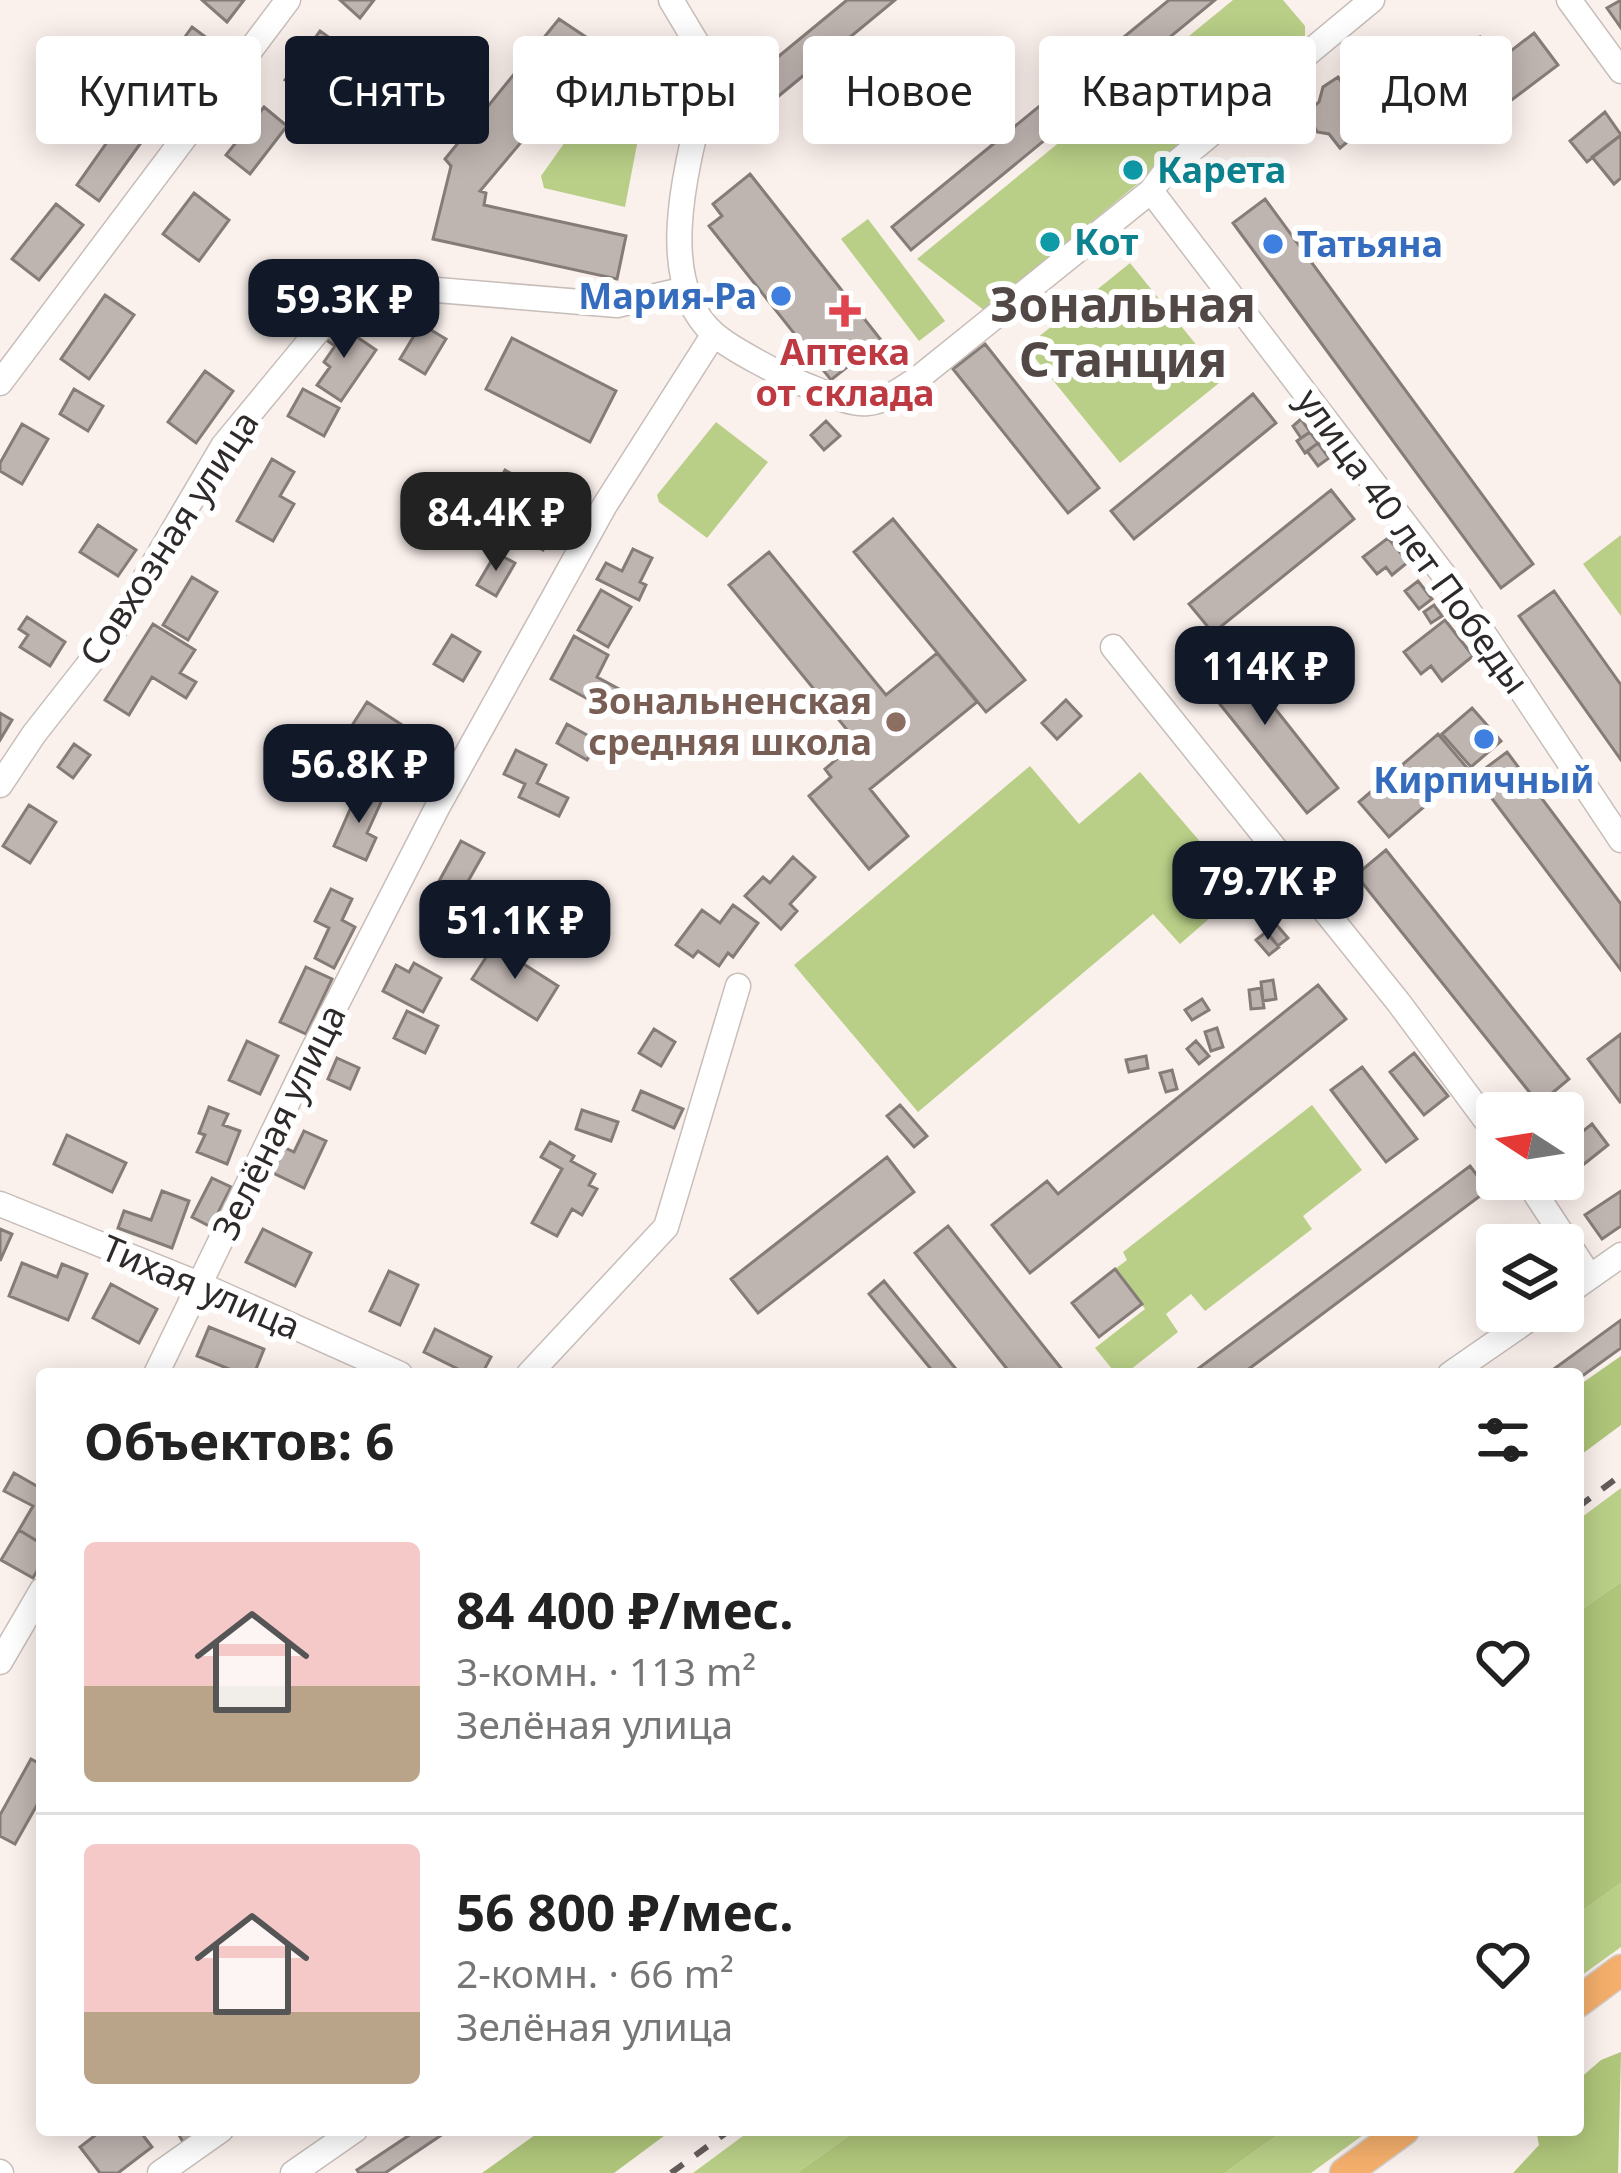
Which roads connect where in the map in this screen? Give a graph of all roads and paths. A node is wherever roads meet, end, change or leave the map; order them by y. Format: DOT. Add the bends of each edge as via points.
graph roads {
  1 [pos="288,0"];
  2 [pos="671,0"];
  3 [pos="1372,0"];
  4 [pos="1570,0"];
  5 [pos="1621,71"];
  6 [pos="1151,190"];
  7 [pos="686,290"];
  8 [pos="714,334"];
  9 [pos="0,383"];
  10 [pos="1113,647"];
  11 [pos="0,785"];
  12 [pos="1621,840"];
  13 [pos="739,986"];
  14 [pos="1476,1107"];
  15 [pos="1540,1200"];
  16 [pos="0,1204"];
  17 [pos="1621,1255"];
  18 [pos="1590,1277"];
  19 [pos="1584,1281"];
  20 [pos="200,1284"];
  21 [pos="1511,1332"];
  22 [pos="159,1368"];
  23 [pos="387,1368"];
  24 [pos="535,1368"];
  25 [pos="1459,1368"];
  26 [pos="36,1600"];
  27 [pos="0,1662"];
  28 [pos="1621,1970"];
  29 [pos="1584,1998"];
  30 [pos="212,2136"];
  31 [pos="347,2136"];
  32 [pos="1396,2136"];
  33 [pos="160,2173"];
  34 [pos="293,2173"];
  35 [pos="1345,2173"];
  1 -- 9 [label="street"];
  2 -- 7 [label="street" via="711,67 677,230"];
  3 -- 6 [label="street"];
  4 -- 5 [label="street"];
  6 -- 8 [label="street" via="882,403 822,392"];
  6 -- 12 [label="street, улица 40 лет Победы" via="1450,583"];
  7 -- 8 [label="street"];
  7 -- 11 [label="street, Совхозная улица" via="617,304 401,287 346,297 223,446 111,636"];
  8 -- 20 [label="street, Зелёная улица" via="605,506 437,808"];
  10 -- 14 [label="street"];
  13 -- 24 [label="street" via="666,1227"];
  15 -- 18 [label="street"];
  16 -- 20 [label="street, Тихая улица"];
  17 -- 18 [label="street"];
  18 -- 19 [label="street"];
  20 -- 22 [label="street, Зелёная улица"];
  20 -- 23 [label="street, Тихая улица"];
  21 -- 25 [label="street"];
  26 -- 27 [label="street"];
  28 -- 29 [label="main road"];
  30 -- 33 [label="street"];
  31 -- 34 [label="street"];
  32 -- 35 [label="main road"];
}
